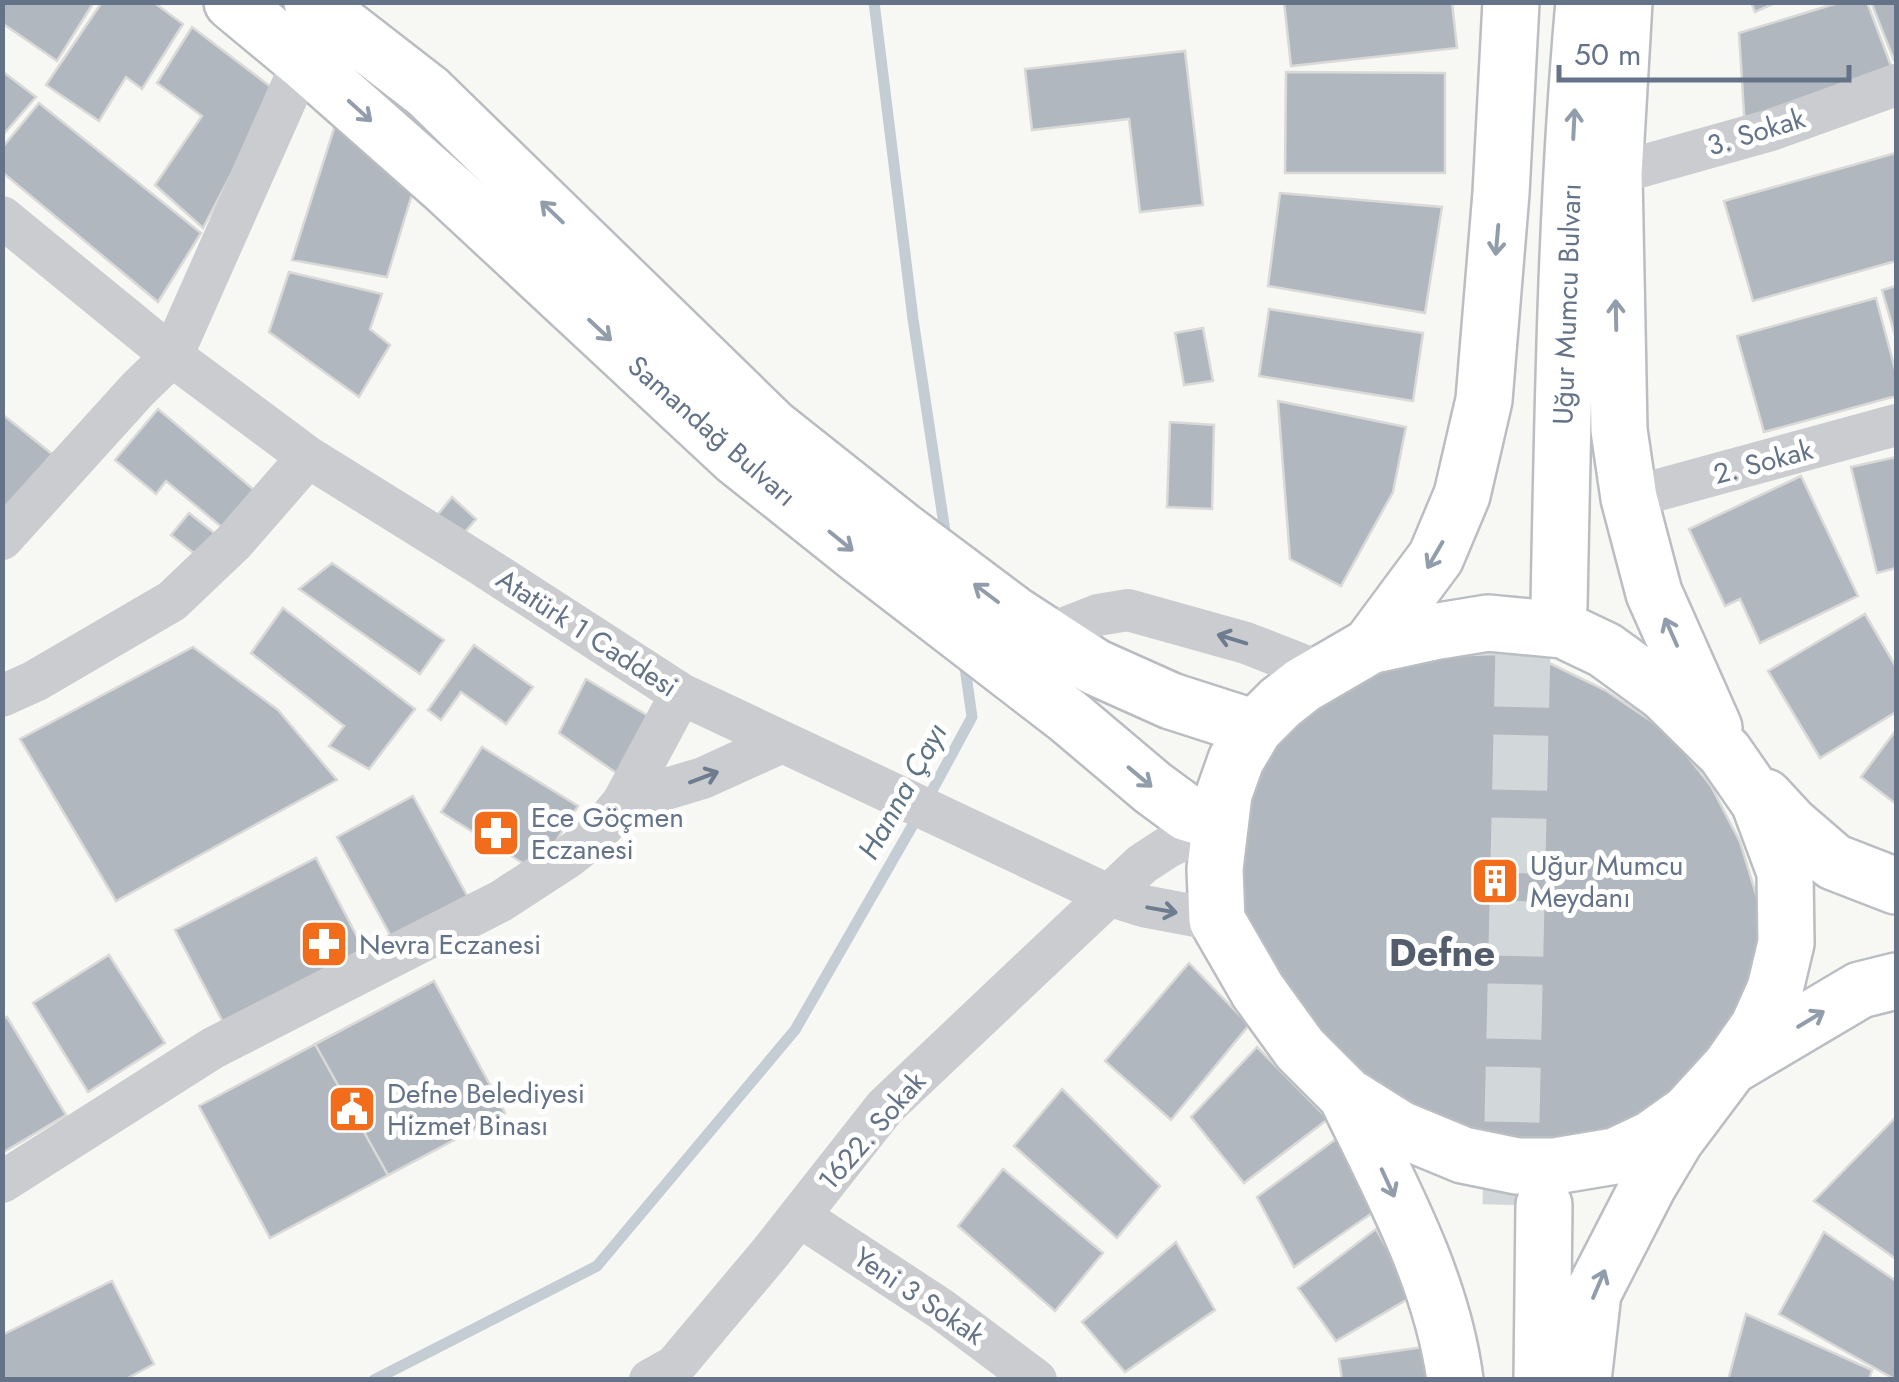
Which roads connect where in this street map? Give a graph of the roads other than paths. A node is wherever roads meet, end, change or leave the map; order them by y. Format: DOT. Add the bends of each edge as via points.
graph roads {
  1 [pos="232,2"];
  2 [pos="312,2"];
  3 [pos="1511,2"];
  4 [pos="1545,2"];
  5 [pos="1584,2"];
  6 [pos="1624,2"];
  7 [pos="303,61"];
  8 [pos="1896,84"];
  9 [pos="1614,174"];
  10 [pos="2,218"];
  11 [pos="172,356"];
  12 [pos="1896,425"];
  13 [pos="755,443"];
  14 [pos="308,457"];
  15 [pos="1629,498"];
  16 [pos="2,539"];
  17 [pos="1047,636"];
  18 [pos="1370,646"];
  19 [pos="1323,673"];
  20 [pos="681,694"];
  21 [pos="2,696"];
  22 [pos="1254,728"];
  23 [pos="782,742"];
  24 [pos="1726,753"];
  25 [pos="622,802"];
  26 [pos="1220,822"];
  27 [pos="1896,886"];
  28 [pos="1108,895"];
  29 [pos="1217,920"];
  30 [pos="1896,981"];
  31 [pos="1730,1068"];
  32 [pos="1346,1095"];
  33 [pos="2,1182"];
  34 [pos="799,1216"];
  35 [pos="674,1375"];
  36 [pos="1036,1380"];
  37 [pos="1454,1380"];
  38 [pos="1506,1380"];
  39 [pos="1542,1380"];
  40 [pos="1583,1380"];
  1 -- 7 [label="main road, Samandağ Bulvarı"];
  13 -- 2 [label="main road, Samandağ Bulvarı, one-way" via="428,92"];
  3 -- 18 [label="main road, one-way" via="1484,400 1462,495 1436,556"];
  4 -- 5 [label="main road, Uğur Mumcu Bulvarı, one-way" via="1534,222 1541,605"];
  6 -- 9 [label="main road"];
  7 -- 11 [label="street"];
  7 -- 13 [label="main road, Samandağ Bulvarı, one-way"];
  8 -- 9 [label="street, 3. Sokak" via="1771,130"];
  15 -- 9 [label="main road, one-way" via="1618,430"];
  10 -- 11 [label="street, Atatürk 1 Caddesi"];
  11 -- 14 [label="street, Atatürk 1 Caddesi"];
  11 -- 16 [label="street"];
  12 -- 15 [label="street, 2. Sokak"];
  17 -- 13 [label="main road, Samandağ Bulvarı, one-way" via="903,531"];
  13 -- 26 [label="main road, Samandağ Bulvarı, one-way" via="860,556 1176,805"];
  14 -- 20 [label="street, Atatürk 1 Caddesi"];
  14 -- 21 [label="street" via="172,601"];
  24 -- 15 [label="main road, one-way" via="1654,593"];
  19 -- 17 [label="street, one-way" via="1128,610"];
  17 -- 22 [label="main road, Samandağ Bulvarı" via="1171,701"];
  18 -- 19 [label="main road"];
  18 -- 24 [label="main road" via="1488,623 1563,630 1605,650 1664,693"];
  19 -- 22 [label="main road"];
  20 -- 23 [label="street, Atatürk 1 Caddesi"];
  20 -- 25 [label="street"];
  22 -- 26 [label="main road" via="1236,760"];
  25 -- 23 [label="street, one-way" via="704,778"];
  23 -- 28 [label="street, Atatürk 1 Caddesi"];
  24 -- 27 [label="main road" via="1834,862"];
  24 -- 31 [label="main road" via="1759,802 1785,872 1786,943 1758,1028"];
  25 -- 33 [label="street" via="595,836 501,901 213,1048"];
  26 -- 28 [label="street" via="1168,847"];
  26 -- 29 [label="main road"];
  28 -- 29 [label="street, Atatürk 1 Caddesi, one-way"];
  28 -- 34 [label="street, 1622. Sokak" via="885,1107"];
  29 -- 32 [label="main road" via="1300,1049"];
  31 -- 30 [label="main road, one-way" via="1860,990"];
  31 -- 32 [label="main road" via="1688,1113 1653,1138 1615,1156 1555,1166 1463,1155"];
  40 -- 31 [label="main road, one-way" via="1594,1293 1676,1139"];
  32 -- 37 [label="main road, one-way" via="1421,1261 1450,1345"];
  34 -- 35 [label="street, 1622. Sokak"];
  34 -- 36 [label="street, Yeni 3 Sokak" via="941,1308"];
  38 -- 39 [label="main road" via="1527,1205"];
}
